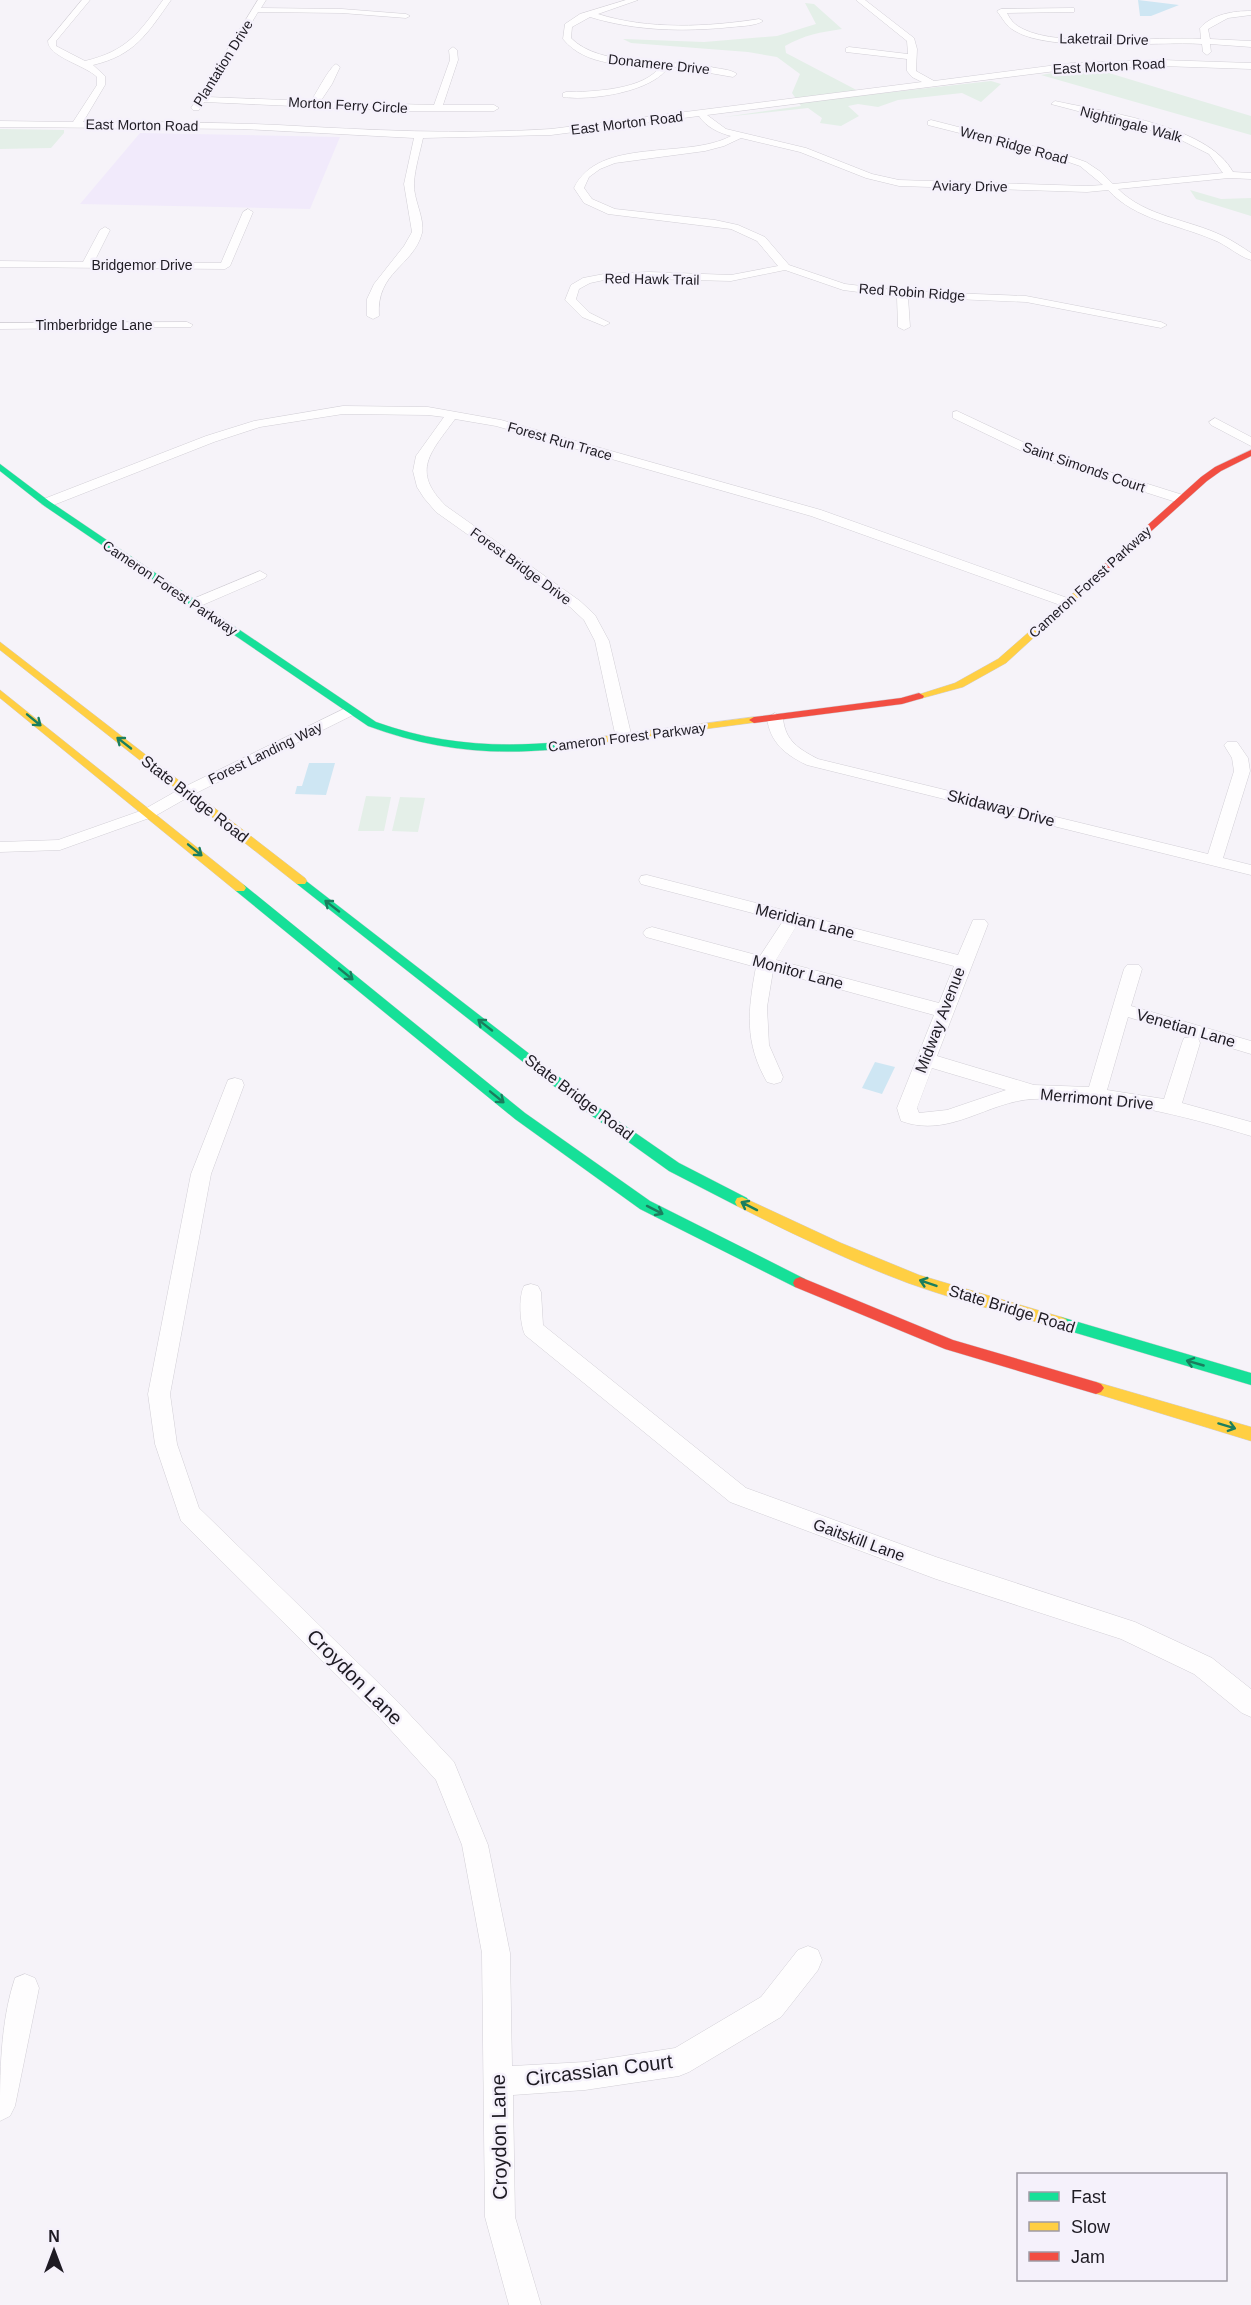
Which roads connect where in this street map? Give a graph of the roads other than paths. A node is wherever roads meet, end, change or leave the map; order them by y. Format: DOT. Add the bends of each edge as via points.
graph roads {
  1 [pos="86,0"];
  2 [pos="167,0"];
  3 [pos="262,0"];
  4 [pos="634,0"];
  5 [pos="860,0"];
  6 [pos="256,10"];
  7 [pos="1071,10"];
  8 [pos="1251,13"];
  9 [pos="590,14"];
  10 [pos="406,16"];
  11 [pos="759,21"];
  12 [pos="1205,42"];
  13 [pos="1251,45"];
  14 [pos="453,50"];
  15 [pos="849,50"];
  16 [pos="912,57"];
  17 [pos="666,63"];
  18 [pos="86,64"];
  19 [pos="1210,64"];
  20 [pos="1251,66"];
  21 [pos="336,67"];
  22 [pos="734,74"];
  23 [pos="934,84"];
  24 [pos="566,95"];
  25 [pos="201,99"];
  26 [pos="314,103"];
  27 [pos="1054,104"];
  28 [pos="495,108"];
  29 [pos="437,109"];
  30 [pos="702,114"];
  31 [pos="931,123"];
  32 [pos="0,124"];
  33 [pos="76,124"];
  34 [pos="185,125"];
  35 [pos="739,135"];
  36 [pos="418,137"];
  37 [pos="1229,175"];
  38 [pos="1251,176"];
  39 [pos="1110,187"];
  40 [pos="248,212"];
  41 [pos="105,230"];
  42 [pos="1251,257"];
  43 [pos="0,264"];
  44 [pos="87,264"];
  45 [pos="785,267"];
  46 [pos="902,294"];
  47 [pos="373,316"];
  48 [pos="604,323"];
  49 [pos="187,325"];
  50 [pos="1161,325"];
  51 [pos="0,326"];
  52 [pos="904,327"];
  53 [pos="453,414"];
  54 [pos="957,415"];
  55 [pos="1215,422"];
  56 [pos="1251,442"];
  57 [pos="1251,453"];
  58 [pos="0,467"];
  59 [pos="1181,499"];
  60 [pos="46,503"];
  61 [pos="260,575"];
  62 [pos="1068,603"];
  63 [pos="193,604"];
  64 [pos="0,645"];
  65 [pos="0,693"];
  66 [pos="350,711"];
  67 [pos="775,718"];
  68 [pos="624,738"];
  69 [pos="1232,745"];
  70 [pos="68,747"];
  71 [pos="186,792"];
  72 [pos="149,813"];
  73 [pos="128,821"];
  74 [pos="0,847"];
  75 [pos="1214,861"];
  76 [pos="1251,870"];
  77 [pos="647,880"];
  78 [pos="793,918"];
  79 [pos="979,924"];
  80 [pos="652,933"];
  81 [pos="963,962"];
  82 [pos="765,963"];
  83 [pos="1133,969"];
  84 [pos="1121,1009"];
  85 [pos="944,1011"];
  86 [pos="1191,1043"];
  87 [pos="1251,1047"];
  88 [pos="925,1059"];
  89 [pos="774,1077"];
  90 [pos="235,1085"];
  91 [pos="1036,1093"];
  92 [pos="1096,1095"];
  93 [pos="1171,1106"];
  94 [pos="908,1116"];
  95 [pos="1251,1129"];
  96 [pos="531,1293"];
  97 [pos="1251,1379"];
  98 [pos="1251,1434"];
  99 [pos="1251,1705"];
  100 [pos="808,1960"];
  101 [pos="25,1988"];
  102 [pos="497,2081"];
  103 [pos="0,2106"];
  104 [pos="525,2305"];
  1 -- 18 [label="street" via="52,46"];
  2 -- 18 [label="street" via="133,46 115,57"];
  3 -- 6 [label="street, Plantation Drive"];
  4 -- 9 [label="street, Donamere Drive"];
  5 -- 16 [label="street" via="911,40"];
  6 -- 10 [label="street"];
  6 -- 25 [label="street, Plantation Drive"];
  7 -- 12 [label="street, Laketrail Drive" via="1001,11 1015,27 1072,42"];
  8 -- 12 [label="street" via="1209,23 1204,28"];
  9 -- 11 [label="street" via="651,26 722,27"];
  9 -- 17 [label="street, Donamere Drive" via="568,26 567,39 574,47 611,59"];
  12 -- 13 [label="street, Laketrail Drive"];
  12 -- 19 [label="street"];
  14 -- 29 [label="street" via="454,60"];
  15 -- 16 [label="street"];
  16 -- 23 [label="street" via="911,72"];
  17 -- 22 [label="street, Donamere Drive"];
  17 -- 24 [label="street" via="658,76 643,83"];
  18 -- 33 [label="street" via="98,72 102,81"];
  19 -- 20 [label="street, East Morton Road"];
  19 -- 23 [label="street, East Morton Road" via="1072,66"];
  21 -- 26 [label="street"];
  23 -- 30 [label="street, East Morton Road"];
  25 -- 26 [label="street, Morton Ferry Circle"];
  25 -- 34 [label="street, Plantation Drive"];
  26 -- 29 [label="street, Morton Ferry Circle"];
  27 -- 37 [label="street, Nightingale Walk" via="1197,142 1222,161"];
  28 -- 29 [label="street, Morton Ferry Circle"];
  30 -- 35 [label="street, Aviary Drive" via="723,131"];
  30 -- 36 [label="street, East Morton Road" via="551,132"];
  31 -- 39 [label="street, Wren Ridge Road" via="1070,159 1092,170"];
  32 -- 33 [label="street, East Morton Road"];
  33 -- 34 [label="street, East Morton Road"];
  34 -- 36 [label="street, East Morton Road"];
  35 -- 39 [label="street, Aviary Drive" via="804,150 869,176 899,183"];
  35 -- 45 [label="street" via="702,149 610,162 586,174 579,188 588,201 612,212 734,227 761,239"];
  36 -- 47 [label="street" via="409,184 417,232 410,247 379,284 372,299"];
  37 -- 38 [label="street, Aviary Drive"];
  37 -- 39 [label="street, Aviary Drive"];
  39 -- 42 [label="street, Wren Ridge Road" via="1137,209 1219,238"];
  40 -- 44 [label="street, Bridgemor Drive" via="225,266"];
  41 -- 44 [label="street"];
  43 -- 44 [label="street, Bridgemor Drive"];
  45 -- 46 [label="street, Red Robin Ridge" via="843,287"];
  45 -- 48 [label="street, Red Hawk Trail" via="732,278 613,276 582,283 570,300 586,315"];
  46 -- 50 [label="street, Red Robin Ridge" via="1026,299"];
  46 -- 52 [label="street"];
  49 -- 51 [label="street, Timberbridge Lane"];
  53 -- 60 [label="street, Forest Run Trace" via="400,409 343,411 227,429"];
  53 -- 62 [label="street, Forest Run Trace" via="816,513"];
  53 -- 68 [label="street, Forest Bridge Drive" via="422,456 419,471 423,487 441,509 590,618 602,641"];
  54 -- 59 [label="street, Saint Simonds Court" via="1036,453"];
  55 -- 56 [label="street"];
  57 -- 59 [label="main road, Cameron Forest Parkway" via="1218,469"];
  58 -- 60 [label="main road, Cameron Forest Parkway"];
  59 -- 62 [label="main road, Cameron Forest Parkway"];
  60 -- 63 [label="main road, Cameron Forest Parkway"];
  61 -- 63 [label="street"];
  62 -- 67 [label="main road, Cameron Forest Parkway" via="1002,661 959,686 902,701"];
  63 -- 66 [label="main road, Cameron Forest Parkway"];
  71 -- 64 [label="main road, State Bridge Road, one-way"];
  65 -- 70 [label="main road, one-way"];
  66 -- 68 [label="main road, Cameron Forest Parkway" via="398,736 462,750 521,750"];
  66 -- 71 [label="street, Forest Landing Way"];
  67 -- 68 [label="main road, Cameron Forest Parkway"];
  67 -- 75 [label="street, Skidaway Drive" via="782,744 813,762"];
  69 -- 75 [label="street" via="1242,771"];
  70 -- 72 [label="main road"];
  70 -- 73 [label="main road" via="63,753 120,800"];
  71 -- 72 [label="street, Forest Landing Way"];
  97 -- 71 [label="main road, State Bridge Road, one-way" via="895,1272 817,1240 674,1167 593,1110"];
  72 -- 73 [label="street, Forest Landing Way"];
  72 -- 98 [label="main road, one-way" via="520,1116 645,1205 805,1286 950,1344"];
  73 -- 74 [label="street, Forest Landing Way" via="60,845"];
  75 -- 76 [label="street, Skidaway Drive"];
  77 -- 78 [label="street, Meridian Lane"];
  78 -- 81 [label="street, Meridian Lane"];
  78 -- 82 [label="street"];
  79 -- 81 [label="street, Midway Avenue"];
  80 -- 82 [label="street, Monitor Lane"];
  81 -- 85 [label="street, Midway Avenue"];
  82 -- 85 [label="street, Monitor Lane"];
  82 -- 89 [label="street" via="758,1029 760,1045"];
  83 -- 84 [label="street"];
  84 -- 87 [label="street, Venetian Lane"];
  84 -- 92 [label="street"];
  85 -- 88 [label="street, Midway Avenue"];
  86 -- 93 [label="street"];
  88 -- 91 [label="street"];
  88 -- 94 [label="street, Midway Avenue" via="907,1108"];
  90 -- 102 [label="street, Croydon Lane" via="201,1174 159,1394 166,1444 189,1514 389,1710 445,1771 475,1845 496,1953"];
  91 -- 92 [label="street, Merrimont Drive"];
  91 -- 94 [label="street, Merrimont Drive" via="1022,1093 958,1114 927,1119"];
  92 -- 93 [label="street, Merrimont Drive"];
  93 -- 95 [label="street, Merrimont Drive"];
  96 -- 99 [label="street, Gaitskill Lane" via="533,1329 738,1495 936,1568 1126,1630 1203,1666"];
  100 -- 102 [label="street, Circassian Court" via="771,2007 678,2062 585,2076"];
  101 -- 103 [label="street"];
  102 -- 104 [label="street, Croydon Lane" via="500,2217"];
}
